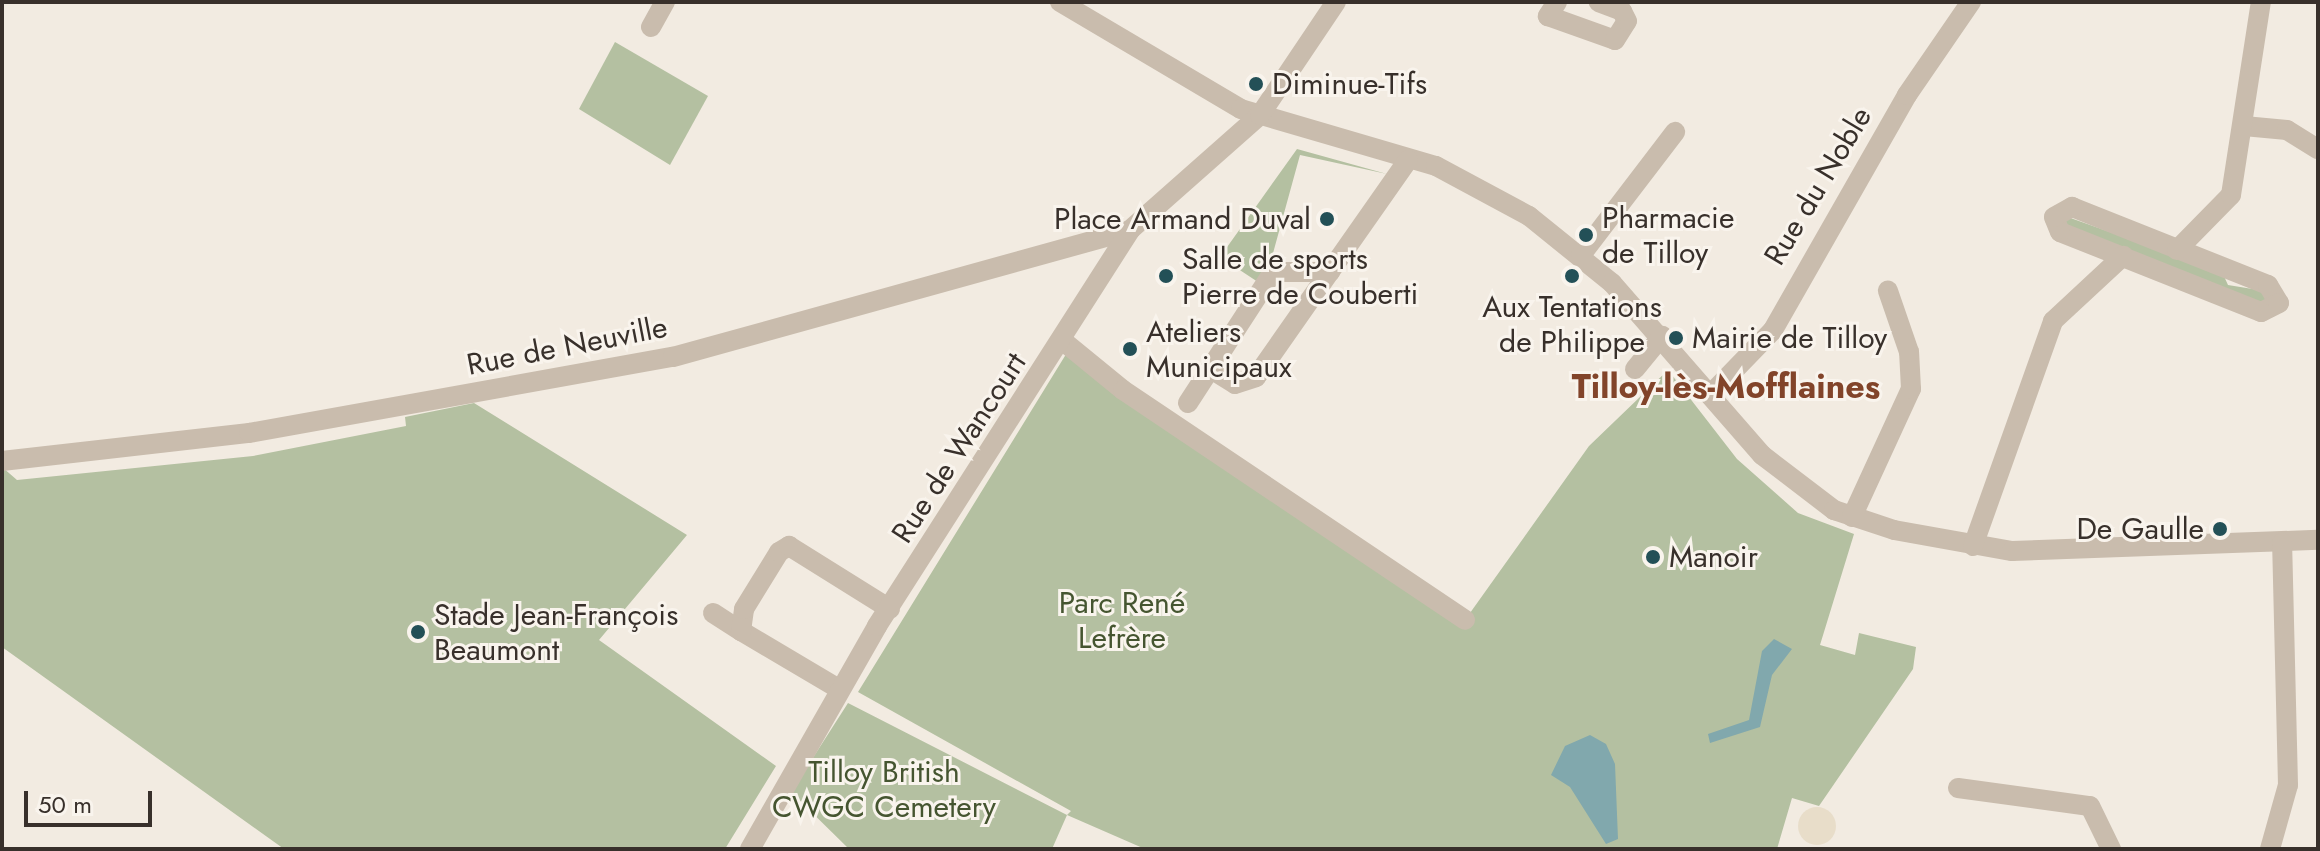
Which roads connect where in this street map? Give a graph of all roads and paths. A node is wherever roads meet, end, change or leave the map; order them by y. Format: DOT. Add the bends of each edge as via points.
graph roads {
  1 [pos="665,2"];
  2 [pos="1060,2"];
  3 [pos="1336,2"];
  4 [pos="1557,2"];
  5 [pos="1599,2"];
  6 [pos="1971,2"];
  7 [pos="2261,2"];
  8 [pos="651,27"];
  9 [pos="1260,115"];
  10 [pos="2244,126"];
  11 [pos="1675,132"];
  12 [pos="2318,149"];
  13 [pos="1408,160"];
  14 [pos="1130,230"];
  15 [pos="2177,250"];
  16 [pos="1581,255"];
  17 [pos="2123,256"];
  18 [pos="1330,272"];
  19 [pos="1888,291"];
  20 [pos="1662,336"];
  21 [pos="1063,341"];
  22 [pos="1211,369"];
  23 [pos="1635,369"];
  24 [pos="1710,395"];
  25 [pos="1188,403"];
  26 [pos="2,461"];
  27 [pos="1852,517"];
  28 [pos="2318,540"];
  29 [pos="2282,543"];
  30 [pos="1973,546"];
  31 [pos="890,609"];
  32 [pos="713,613"];
  33 [pos="1465,620"];
  34 [pos="741,631"];
  35 [pos="839,689"];
  36 [pos="1958,788"];
  37 [pos="750,849"];
  38 [pos="2111,849"];
  39 [pos="2270,849"];
  1 -- 8 [label="street"];
  2 -- 9 [label="street"];
  3 -- 9 [label="street, Rue de Wancourt"];
  4 -- 5 [label="street" via="1548,16 1615,40 1627,21"];
  6 -- 24 [label="street, Rue du Noble" via="1907,95 1773,330"];
  7 -- 10 [label="street"];
  9 -- 13 [label="street"];
  9 -- 14 [label="street, Rue de Wancourt"];
  10 -- 12 [label="street" via="2287,130"];
  10 -- 15 [label="street" via="2231,195"];
  11 -- 16 [label="street"];
  13 -- 16 [label="street" via="1491,192"];
  13 -- 18 [label="street"];
  14 -- 21 [label="street, Rue de Wancourt"];
  14 -- 26 [label="street, Rue de Neuville" via="673,357 249,433"];
  15 -- 17 [label="street" via="2072,207 2054,217 2060,232"];
  15 -- 17 [label="street" via="2268,285 2279,297 2275,310 2261,312"];
  16 -- 20 [label="street"];
  17 -- 30 [label="street" via="2053,321"];
  18 -- 22 [label="street" via="1276,269"];
  18 -- 22 [label="street" via="1249,384"];
  19 -- 27 [label="street" via="1909,352 1911,389"];
  20 -- 23 [label="street"];
  20 -- 24 [label="street"];
  21 -- 31 [label="street, Rue de Wancourt"];
  21 -- 33 [label="street" via="1123,390"];
  22 -- 25 [label="street"];
  24 -- 27 [label="street" via="1799,489"];
  27 -- 30 [label="street"];
  28 -- 29 [label="street"];
  29 -- 30 [label="street"];
  29 -- 39 [label="street" via="2288,785"];
  31 -- 34 [label="street" via="789,546 744,609"];
  31 -- 35 [label="street, Rue de Wancourt"];
  32 -- 34 [label="street"];
  34 -- 35 [label="street"];
  35 -- 37 [label="street, Rue de Wancourt"];
  36 -- 38 [label="street" via="2090,806"];
}
